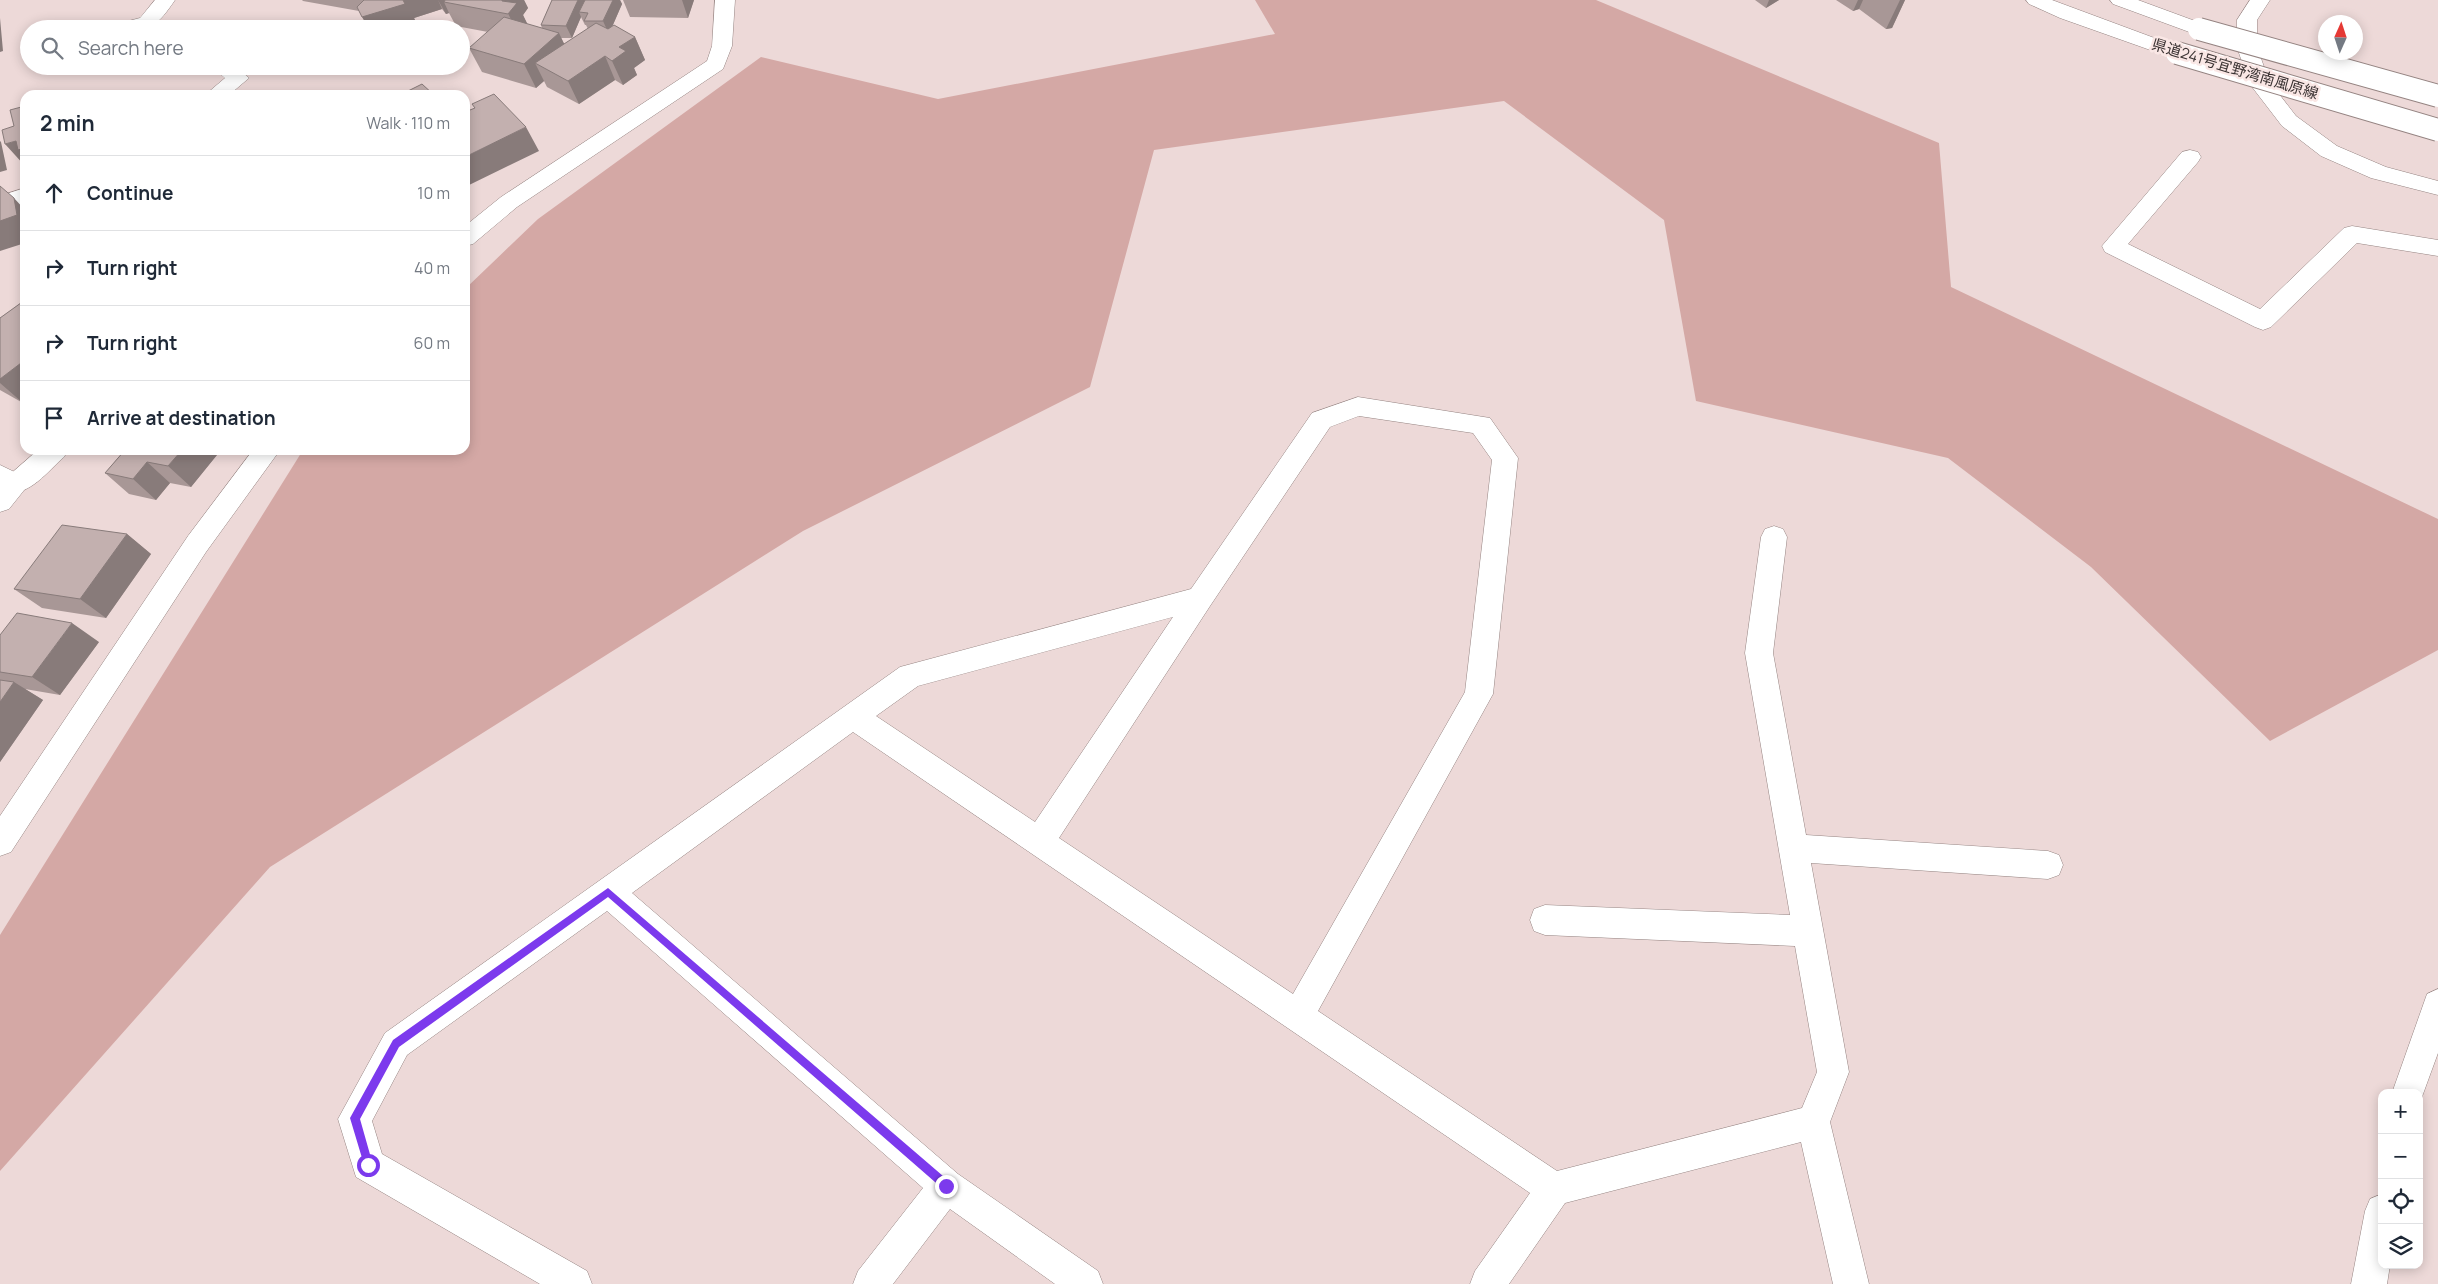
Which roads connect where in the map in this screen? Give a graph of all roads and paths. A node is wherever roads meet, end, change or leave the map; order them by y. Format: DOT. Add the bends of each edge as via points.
graph roads {
  1 [pos="165,0"];
  2 [pos="725,0"];
  3 [pos="2036,0"];
  4 [pos="2120,0"];
  5 [pos="2260,0"];
  6 [pos="155,20"];
  7 [pos="234,75"];
  8 [pos="222,90"];
  9 [pos="2438,96"];
  10 [pos="2438,130"];
  11 [pos="2190,157"];
  12 [pos="2438,188"];
  13 [pos="20,198"];
  14 [pos="0,204"];
  15 [pos="470,234"];
  16 [pos="2438,248"];
  17 [pos="48,455"];
  18 [pos="263,455"];
  19 [pos="5,487"];
  20 [pos="1774,537"];
  21 [pos="1200,598"];
  22 [pos="854,716"];
  23 [pos="0,842"];
  24 [pos="1039,842"];
  25 [pos="1793,848"];
  26 [pos="2048,865"];
  27 [pos="608,892"];
  28 [pos="1545,920"];
  29 [pos="1808,931"];
  30 [pos="2438,1005"];
  31 [pos="1298,1016"];
  32 [pos="2409,1089"];
  33 [pos="1813,1122"];
  34 [pos="946,1186"];
  35 [pos="1554,1189"];
  36 [pos="2380,1224"];
  37 [pos="574,1284"];
  38 [pos="871,1284"];
  39 [pos="1085,1284"];
  40 [pos="1488,1284"];
  41 [pos="1851,1284"];
  42 [pos="2369,1284"];
  1 -- 6 [label="street"];
  2 -- 15 [label="street" via="722,46 716,64 509,202"];
  3 -- 10 [label="street, 県道241号宜野湾南風原線, bridge" via="2066,14 2177,53"];
  4 -- 9 [label="street, 県道241号宜野湾南風原線, bridge" via="2199,28"];
  5 -- 12 [label="street" via="2247,20 2247,47 2259,83 2289,121 2329,151 2379,173"];
  7 -- 8 [label="street" via="239,78"];
  11 -- 16 [label="street" via="2113,246 2263,321 2352,234"];
  13 -- 14 [label="street"];
  17 -- 19 [label="street"];
  18 -- 23 [label="street" via="197,544"];
  20 -- 25 [label="street" via="1759,653"];
  21 -- 22 [label="street" via="910,676"];
  21 -- 24 [label="street"];
  21 -- 31 [label="street" via="1321,420 1358,406 1481,424 1505,458 1479,694"];
  22 -- 24 [label="street"];
  22 -- 27 [label="street"];
  24 -- 31 [label="street"];
  25 -- 26 [label="street"];
  25 -- 29 [label="street"];
  27 -- 34 [label="street"];
  27 -- 37 [label="street" via="396,1044 355,1118 368,1165"];
  28 -- 29 [label="street"];
  29 -- 33 [label="street" via="1833,1072"];
  30 -- 32 [label="street"];
  31 -- 35 [label="street"];
  33 -- 35 [label="street"];
  33 -- 41 [label="street"];
  34 -- 38 [label="street"];
  34 -- 39 [label="street"];
  35 -- 40 [label="street"];
  36 -- 42 [label="street"];
}
